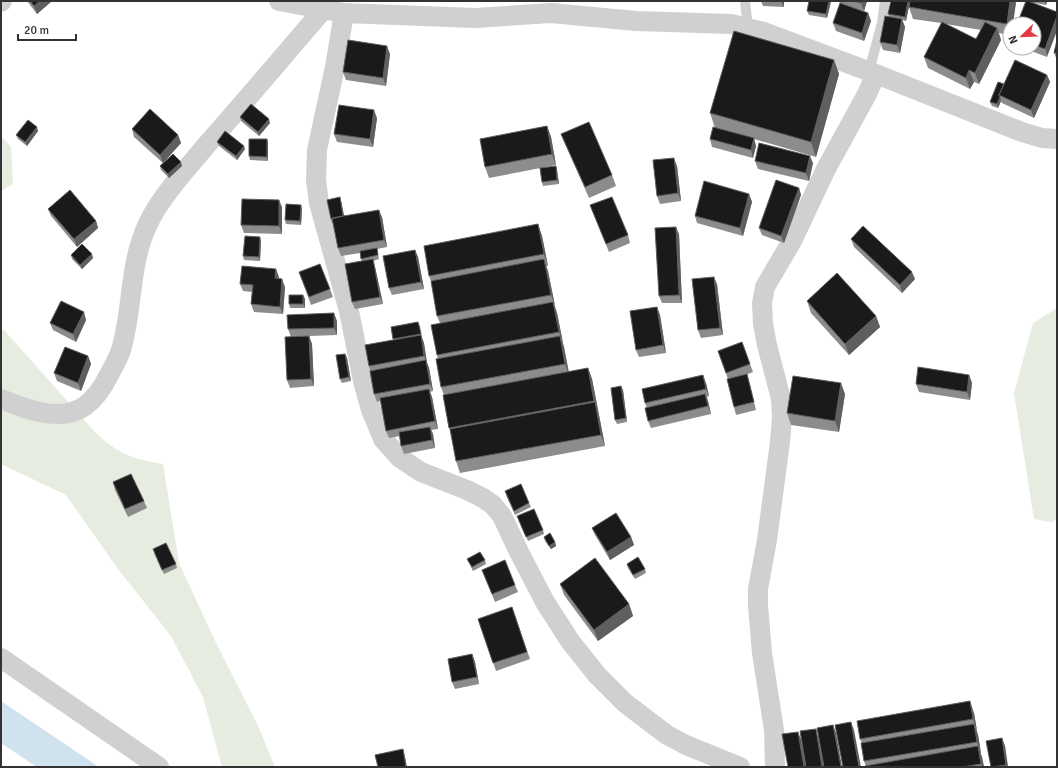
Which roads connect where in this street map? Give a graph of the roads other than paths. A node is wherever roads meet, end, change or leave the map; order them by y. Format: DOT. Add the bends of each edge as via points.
graph roads {
  1 [pos="279,1"];
  2 [pos="745,1"];
  3 [pos="885,1"];
  4 [pos="333,9"];
  5 [pos="748,28"];
  6 [pos="873,73"];
  7 [pos="1057,139"];
  8 [pos="1,399"];
  9 [pos="1,658"];
  10 [pos="159,767"];
  11 [pos="740,767"];
  12 [pos="775,767"];
  1 -- 4 [label="street"];
  2 -- 5 [label="lane"];
  3 -- 6 [label="lane"];
  4 -- 5 [label="street" via="475,18 551,13 636,21 731,24"];
  4 -- 8 [label="street" via="204,149 156,208 146,226 140,246 120,351 103,388 85,406 76,411 56,414 20,407"];
  4 -- 11 [label="street" via="335,67 317,150 316,180 319,203 349,311 363,381 383,439 400,458 421,472 467,490 493,505 502,516 545,602 570,641 597,675 625,703 667,735"];
  5 -- 6 [label="street"];
  6 -- 7 [label="street" via="1022,132"];
  6 -- 12 [label="street" via="867,94 826,169 792,241 765,287 762,303 763,324 781,399 782,417 768,532 758,589 762,653 774,730"];
  9 -- 10 [label="street"];
}
